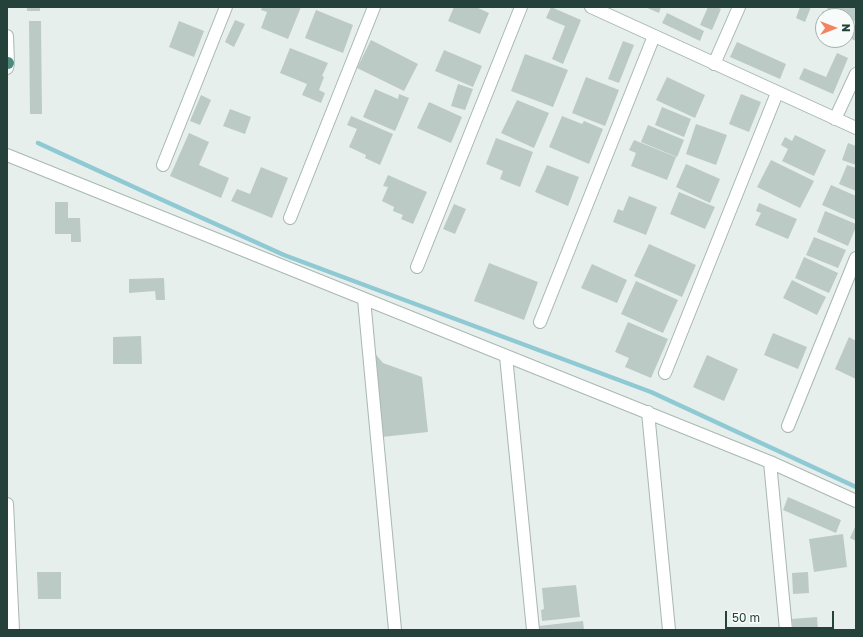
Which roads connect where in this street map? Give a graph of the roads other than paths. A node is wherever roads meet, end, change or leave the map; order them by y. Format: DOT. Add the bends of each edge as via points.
graph roads {
  1 [pos="226,7"];
  2 [pos="374,7"];
  3 [pos="521,7"];
  4 [pos="593,7"];
  5 [pos="739,7"];
  6 [pos="7,36"];
  7 [pos="654,36"];
  8 [pos="714,64"];
  9 [pos="7,65"];
  10 [pos="856,74"];
  11 [pos="777,92"];
  12 [pos="835,119"];
  13 [pos="856,128"];
  14 [pos="7,155"];
  15 [pos="163,164"];
  16 [pos="290,218"];
  17 [pos="856,258"];
  18 [pos="417,267"];
  19 [pos="364,299"];
  20 [pos="540,322"];
  21 [pos="506,356"];
  22 [pos="665,373"];
  23 [pos="648,412"];
  24 [pos="788,426"];
  25 [pos="770,462"];
  26 [pos="856,501"];
  27 [pos="7,504"];
  28 [pos="13,630"];
  29 [pos="395,630"];
  30 [pos="533,630"];
  31 [pos="669,630"];
  32 [pos="786,630"];
  1 -- 15 [label="street"];
  2 -- 16 [label="street"];
  3 -- 18 [label="street"];
  4 -- 7 [label="street"];
  5 -- 8 [label="street"];
  6 -- 9 [label="street"];
  7 -- 8 [label="street"];
  7 -- 20 [label="street"];
  8 -- 11 [label="street"];
  10 -- 12 [label="street"];
  11 -- 12 [label="street"];
  11 -- 22 [label="street"];
  12 -- 13 [label="street"];
  14 -- 19 [label="street"];
  17 -- 24 [label="street"];
  19 -- 21 [label="street"];
  19 -- 29 [label="street"];
  21 -- 23 [label="street"];
  21 -- 30 [label="street"];
  23 -- 25 [label="street"];
  23 -- 31 [label="street"];
  25 -- 26 [label="street"];
  25 -- 32 [label="street"];
  27 -- 28 [label="street"];
}
